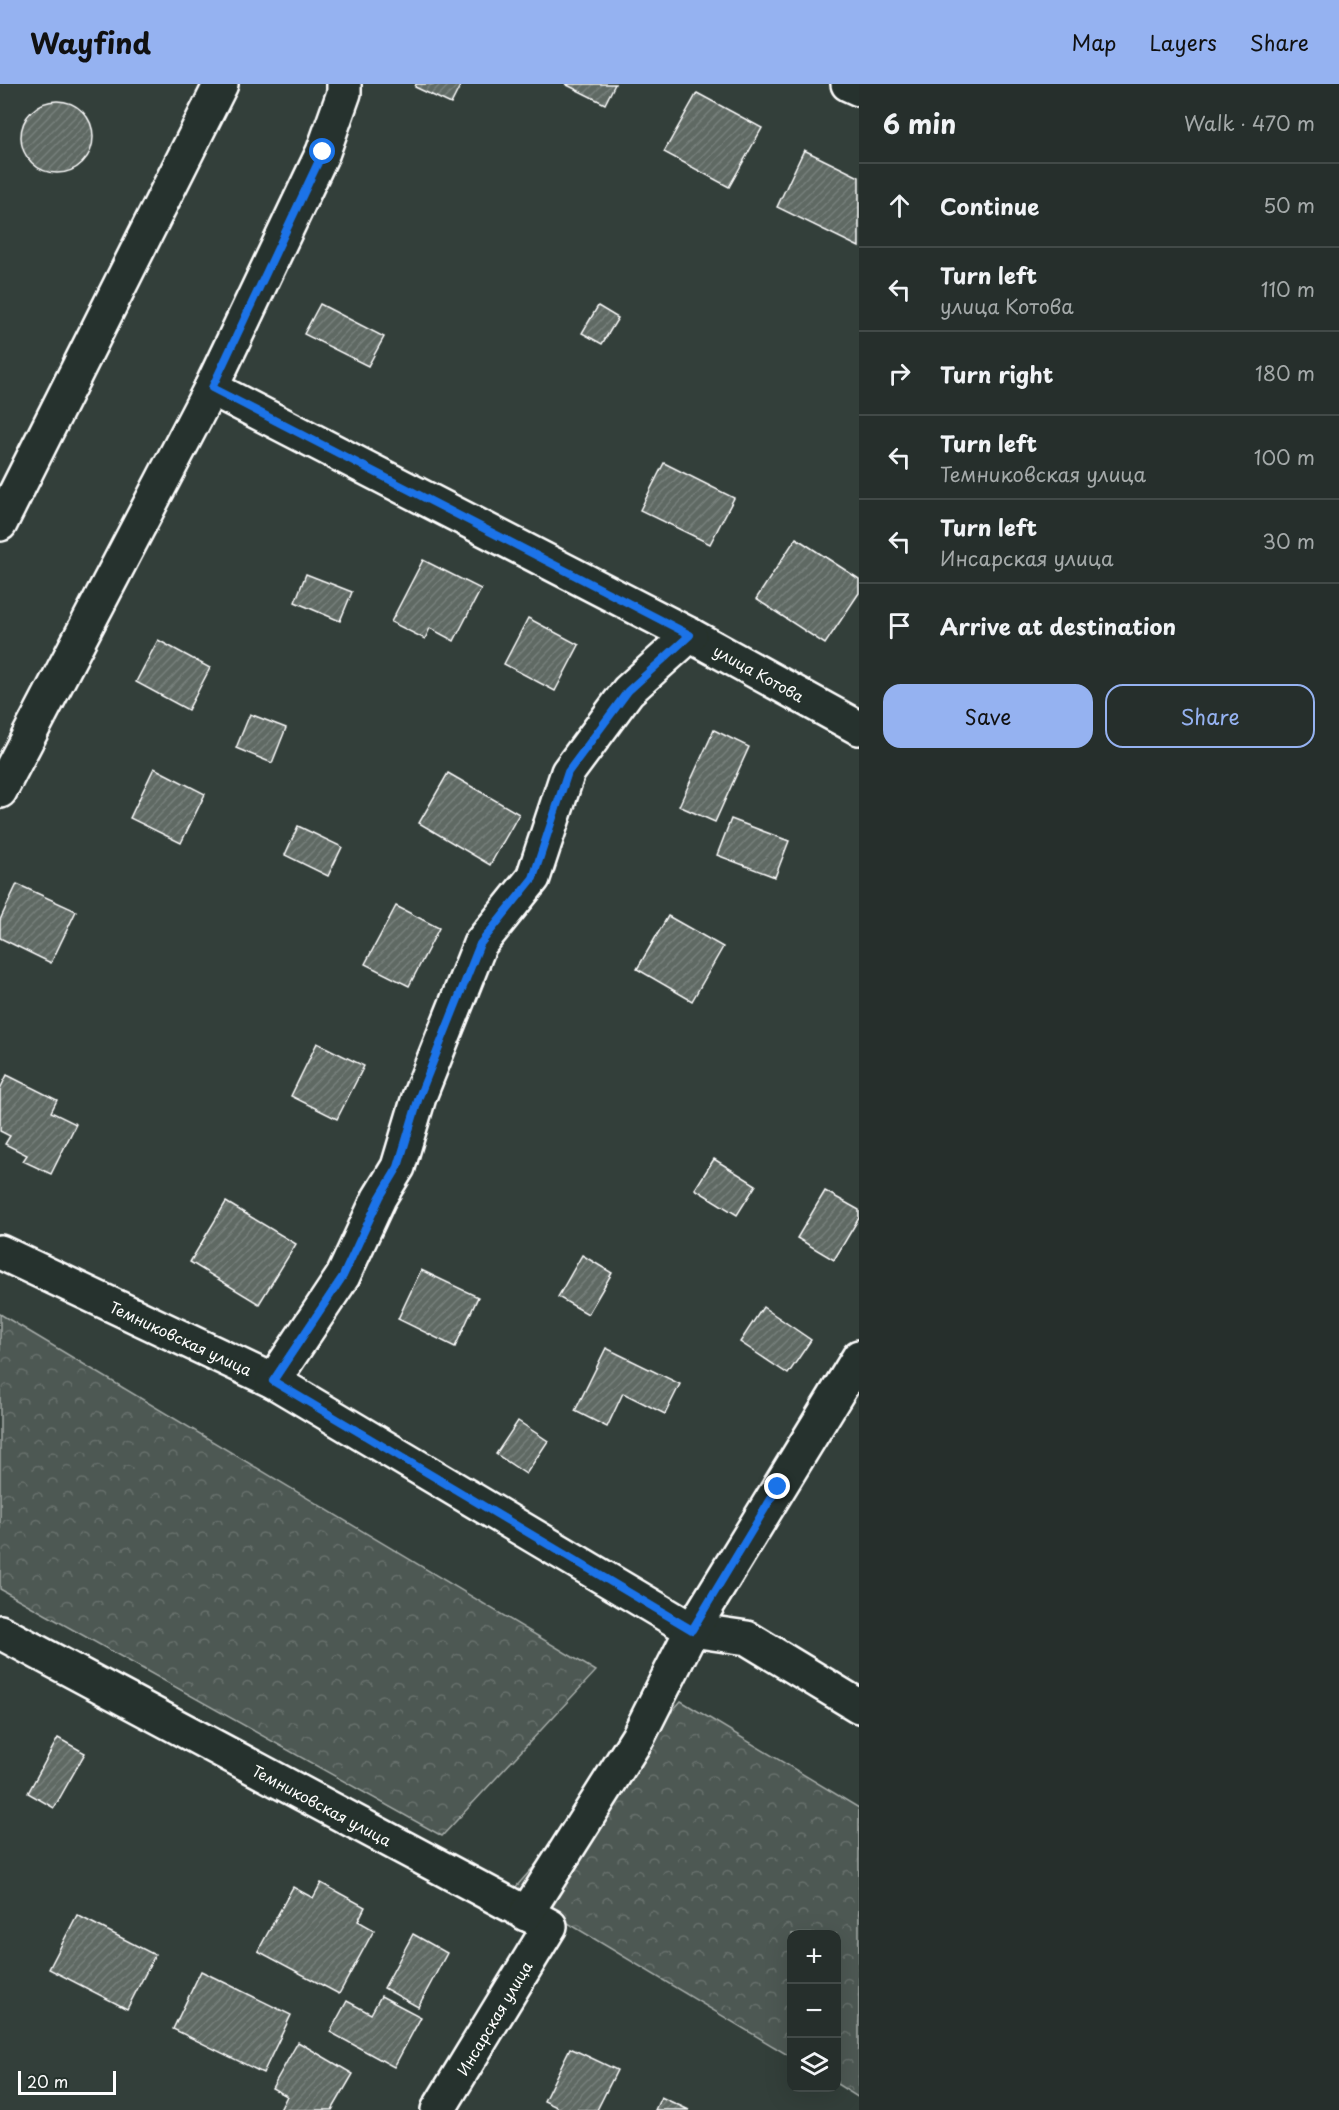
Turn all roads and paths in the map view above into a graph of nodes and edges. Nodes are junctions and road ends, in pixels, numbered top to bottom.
1 (221, 84) edge
2 (344, 84) edge
3 (848, 84) edge
4 (859, 90) edge
5 (212, 388) junction
6 (0, 524) edge
7 (690, 635) junction
8 (859, 728) edge
9 (0, 791) edge
10 (0, 1252) edge
11 (859, 1357) edge
12 (273, 1381) junction
13 (692, 1630) junction
14 (0, 1632) edge
15 (859, 1706) edge
16 (538, 1920) junction
17 (438, 2110) edge

1 - 6 street
2 - 5 street
3 - 4 street
5 - 7 street, улица Котова
5 - 9 street
7 - 8 street, улица Котова
7 - 12 street
10 - 12 street, Темниковская улица
11 - 13 street
12 - 13 street, Темниковская улица
13 - 15 street, Темниковская улица
13 - 16 street, Инсарская улица
14 - 16 street, Темниковская улица
16 - 17 street, Инсарская улица

